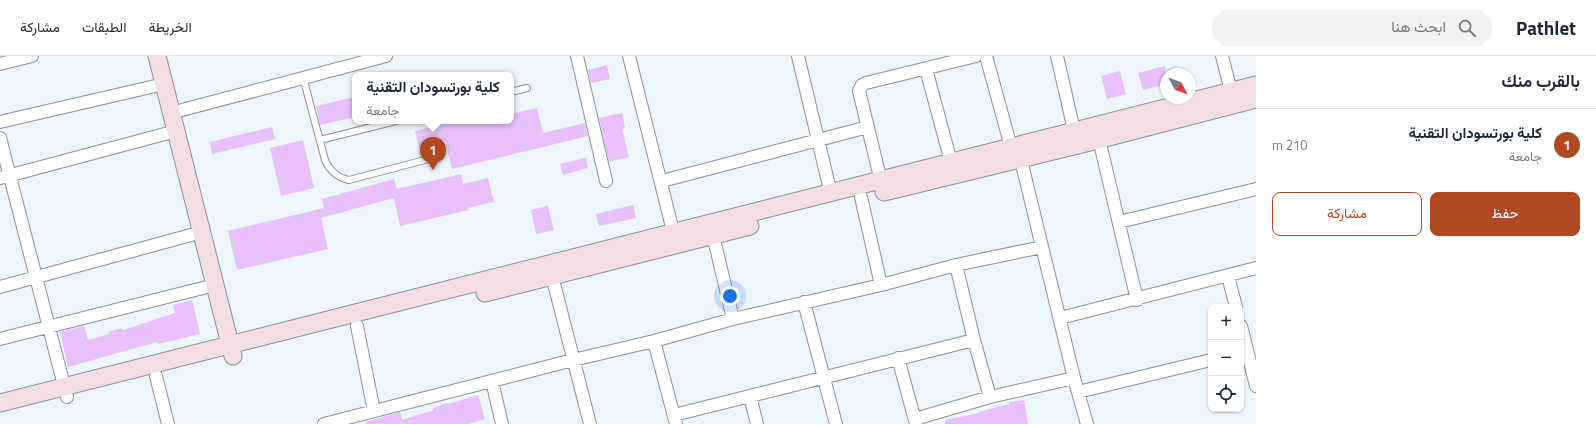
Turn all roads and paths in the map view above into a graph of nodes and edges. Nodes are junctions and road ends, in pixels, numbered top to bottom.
1 (32, 56) edge
2 (157, 56) edge
3 (169, 56) edge
4 (386, 56) edge
5 (577, 56) edge
6 (629, 56) edge
7 (798, 56) edge
8 (976, 56) edge
9 (986, 56) edge
10 (1057, 56) edge
11 (1222, 56) edge
12 (0, 64) edge
13 (926, 69) junction
14 (303, 77) junction
15 (164, 84) junction
16 (1256, 86) edge
17 (527, 88) dead end
18 (514, 91) edge
19 (1232, 99) junction
20 (1256, 99) edge
21 (182, 110) junction
22 (0, 122) edge
23 (384, 124) edge
24 (868, 127) junction
25 (176, 131) junction
26 (0, 138) edge
27 (1076, 138) junction
28 (818, 139) junction
29 (1099, 139) junction
30 (320, 140) junction
31 (1016, 151) junction
32 (440, 156) dead end
33 (951, 162) junction
34 (5, 177) edge
35 (606, 181) dead end
36 (662, 181) junction
37 (881, 181) junction
38 (1256, 189) edge
39 (831, 194) junction
40 (861, 197) junction
41 (1119, 222) junction
42 (202, 232) junction
43 (713, 236) junction
44 (675, 239) junction
45 (1042, 247) junction
46 (956, 265) junction
47 (1256, 268) edge
48 (551, 270) junction
49 (1228, 276) junction
50 (35, 278) junction
51 (215, 285) junction
52 (881, 285) junction
53 (0, 287) edge
54 (1138, 300) junction
55 (804, 302) junction
56 (1235, 304) edge
57 (1060, 318) junction
58 (733, 319) junction
59 (357, 326) junction
60 (48, 328) junction
61 (1244, 337) edge
62 (0, 339) edge
63 (974, 340) junction
64 (654, 341) junction
65 (237, 350) junction
66 (1248, 351) edge
67 (898, 358) junction
68 (573, 360) junction
69 (1208, 361) edge
70 (156, 376) junction
71 (824, 377) junction
72 (1074, 378) junction
73 (492, 381) junction
74 (1256, 386) edge
75 (65, 392) junction
76 (1078, 392) junction
77 (750, 396) junction
78 (990, 397) junction
79 (0, 403) edge
80 (374, 411) junction
81 (0, 415) edge
82 (675, 419) edge
83 (351, 421) edge
84 (915, 421) edge
85 (168, 424) edge
86 (324, 424) edge
87 (502, 424) edge
88 (590, 424) edge
89 (757, 424) edge
90 (836, 424) edge
91 (1087, 424) edge

1 - 12 street
2 - 15 street
3 - 21 street
4 - 14 street
5 - 35 street
6 - 36 street
7 - 28 street
8 - 13 street
9 - 31 street
10 - 27 street
11 - 19 street
13 - 24 street
13 - 33 street
14 - 21 street
14 - 30 lane
15 - 22 street
15 - 25 street
16 - 19 street
17 - 18 lane
19 - 20 street
19 - 27 street
19 - 29 street
21 - 65 street
23 - 30 lane
24 - 28 street
24 - 37 street
25 - 34 street
25 - 42 street
26 - 34 street
27 - 29 street
27 - 31 street
28 - 36 street
28 - 39 street
29 - 41 street
30 - 32 lane
31 - 33 street
31 - 40 street
31 - 45 street
33 - 37 street
34 - 50 street
36 - 44 street
37 - 39 street
38 - 41 street
39 - 44 street
40 - 43 street
40 - 52 street
41 - 54 street
42 - 50 street
42 - 51 street
43 - 44 street
43 - 58 street
44 - 48 street
45 - 46 street
45 - 57 street
46 - 52 street
46 - 63 street
47 - 49 street
48 - 59 street
48 - 65 street
48 - 68 street
49 - 54 street
49 - 56 street
50 - 53 street
50 - 60 street
51 - 60 street
51 - 65 street
52 - 55 street
54 - 57 street
55 - 58 street
55 - 71 street
57 - 72 street
58 - 64 street
59 - 65 street
59 - 80 street
60 - 62 street
60 - 75 street
61 - 66 street
63 - 67 street
63 - 78 street
64 - 68 street
64 - 82 street
65 - 70 street
65 - 75 street
66 - 74 street
67 - 71 street
67 - 84 street
68 - 73 street
68 - 88 street
69 - 76 street
70 - 75 street
70 - 85 street
71 - 77 street
71 - 90 street
72 - 76 street
72 - 78 street
73 - 80 street
73 - 87 street
75 - 79 street
75 - 81 street
76 - 91 street
77 - 82 street
77 - 89 street
78 - 84 street
80 - 83 street
83 - 86 street

